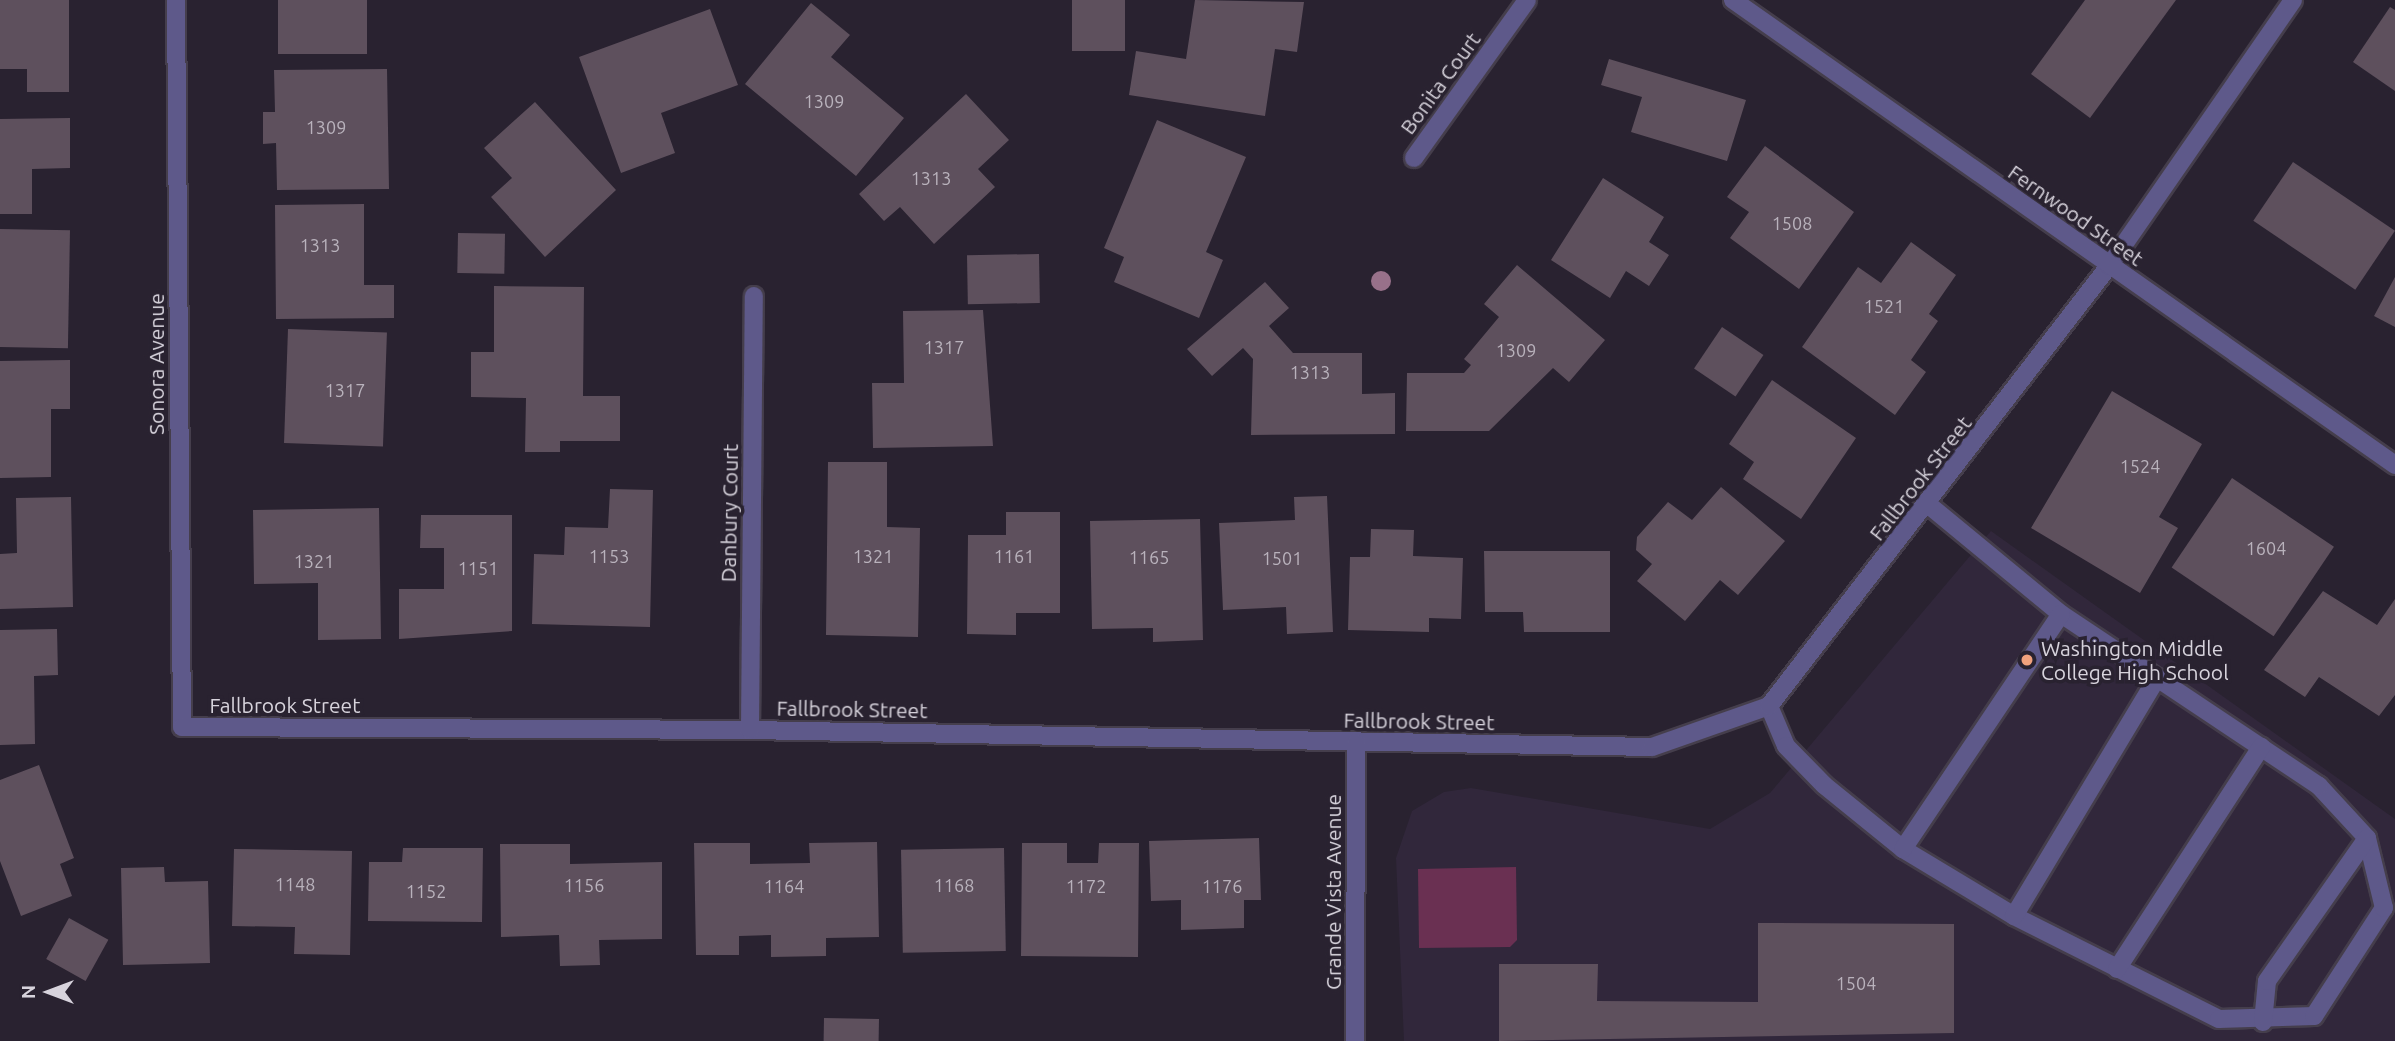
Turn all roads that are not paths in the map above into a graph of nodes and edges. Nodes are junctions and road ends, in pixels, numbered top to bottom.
1 (176, 0) edge
2 (1527, 0) edge
3 (1733, 0) edge
4 (2292, 0) edge
5 (1414, 158) dead end
6 (2109, 267) junction
7 (754, 296) dead end
8 (2395, 465) edge
9 (1929, 505) junction
10 (2061, 614) junction
11 (2157, 678) junction
12 (1769, 706) junction
13 (182, 727) joint
14 (750, 730) junction
15 (1356, 743) junction
16 (2261, 747) junction
17 (2367, 838) junction
18 (1903, 849) junction
19 (2014, 916) junction
20 (2117, 969) junction
21 (2263, 1022) junction
22 (1355, 1041) edge

1 - 13 street, Sonora Avenue
2 - 5 street, Bonita Court
3 - 6 street, Fernwood Street
4 - 6 street, Fallbrook Street
6 - 8 street, Fernwood Street
6 - 9 street, Fallbrook Street
7 - 14 street, Danbury Court
9 - 10 street
9 - 12 street, Fallbrook Street
10 - 11 street
10 - 18 street
11 - 16 street
11 - 19 street
12 - 15 street, Fallbrook Street
12 - 18 street
13 - 14 street, Fallbrook Street
14 - 15 street, Fallbrook Street
15 - 22 street, Grande Vista Avenue
16 - 17 street
16 - 20 street
17 - 21 street
17 - 21 street
18 - 19 street
19 - 20 street
20 - 21 street

